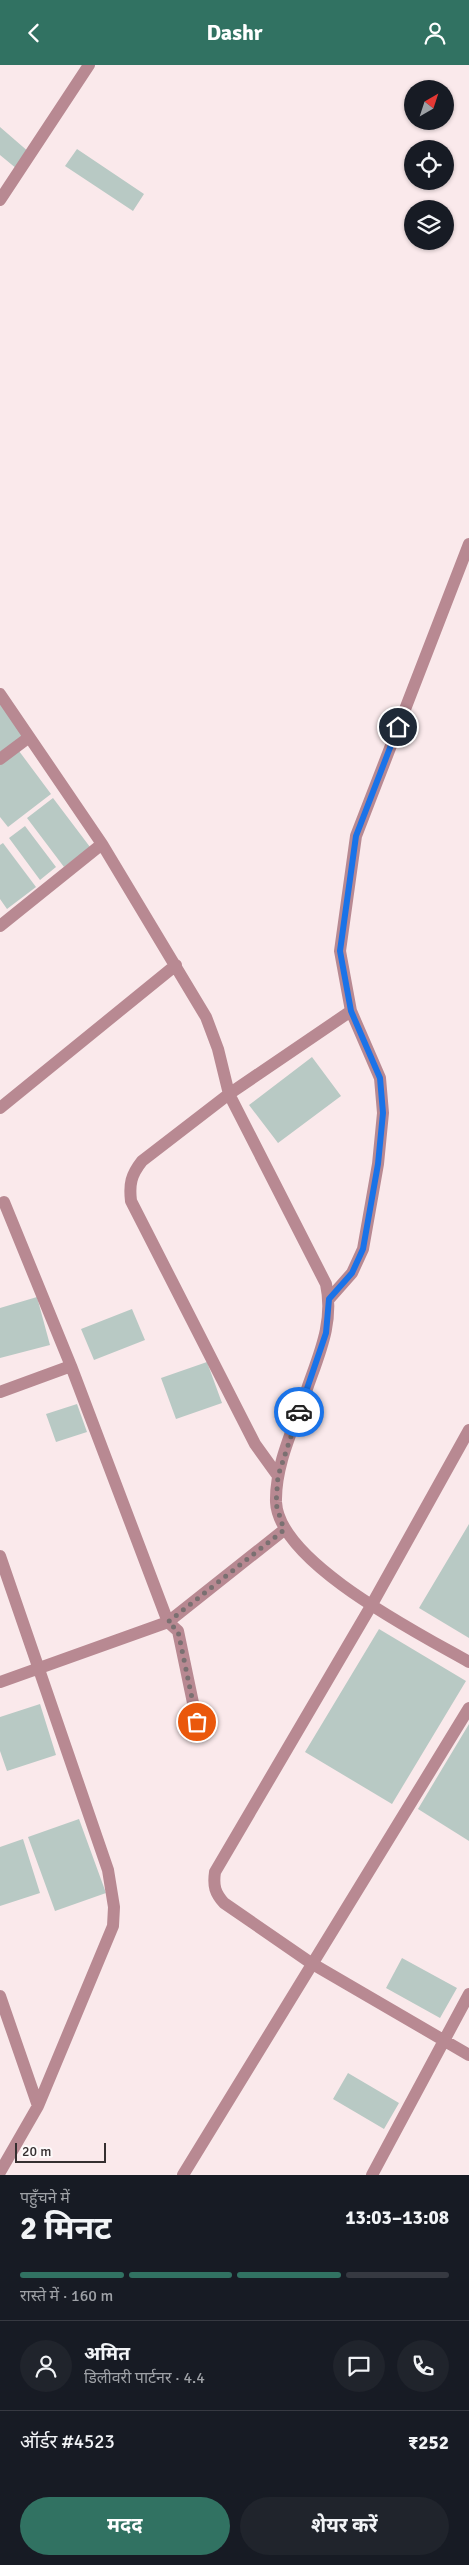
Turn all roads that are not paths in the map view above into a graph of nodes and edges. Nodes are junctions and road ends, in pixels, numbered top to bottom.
1 (89, 65) edge
2 (0, 200) edge
3 (469, 544) edge
4 (0, 694) edge
5 (28, 737) junction
6 (0, 759) edge
7 (102, 844) junction
8 (0, 926) edge
9 (176, 965) junction
10 (351, 1011) junction
11 (229, 1094) junction
12 (0, 1108) edge
13 (4, 1202) dead end
14 (329, 1299) junction
15 (71, 1366) junction
16 (0, 1392) edge
17 (469, 1430) edge
18 (278, 1476) junction
19 (284, 1530) junction
20 (0, 1556) edge
21 (371, 1606) junction
22 (168, 1622) junction
23 (469, 1662) edge
24 (39, 1668) junction
25 (0, 1682) edge
26 (469, 1708) edge
27 (197, 1722) dead end
28 (311, 1963) junction
29 (469, 1994) edge
30 (0, 1996) edge
31 (444, 2041) junction
32 (469, 2055) edge
33 (38, 2106) junction
34 (0, 2171) edge
35 (183, 2175) edge
36 (372, 2175) edge

1 - 2 street
3 - 10 street
4 - 5 street
5 - 6 street
5 - 7 street
7 - 8 street
7 - 9 street
9 - 11 street
9 - 12 street
10 - 11 street
10 - 14 street
11 - 14 street
11 - 18 street
13 - 15 street
14 - 18 street
15 - 16 street
15 - 22 street
17 - 21 street
18 - 19 street
19 - 21 street
19 - 22 street
20 - 24 street
21 - 23 street
21 - 28 street
22 - 24 street
22 - 27 street
24 - 25 street
24 - 33 street
26 - 28 street
28 - 31 street
28 - 35 street
29 - 31 street
30 - 33 street
31 - 32 street
31 - 36 street
33 - 34 street

